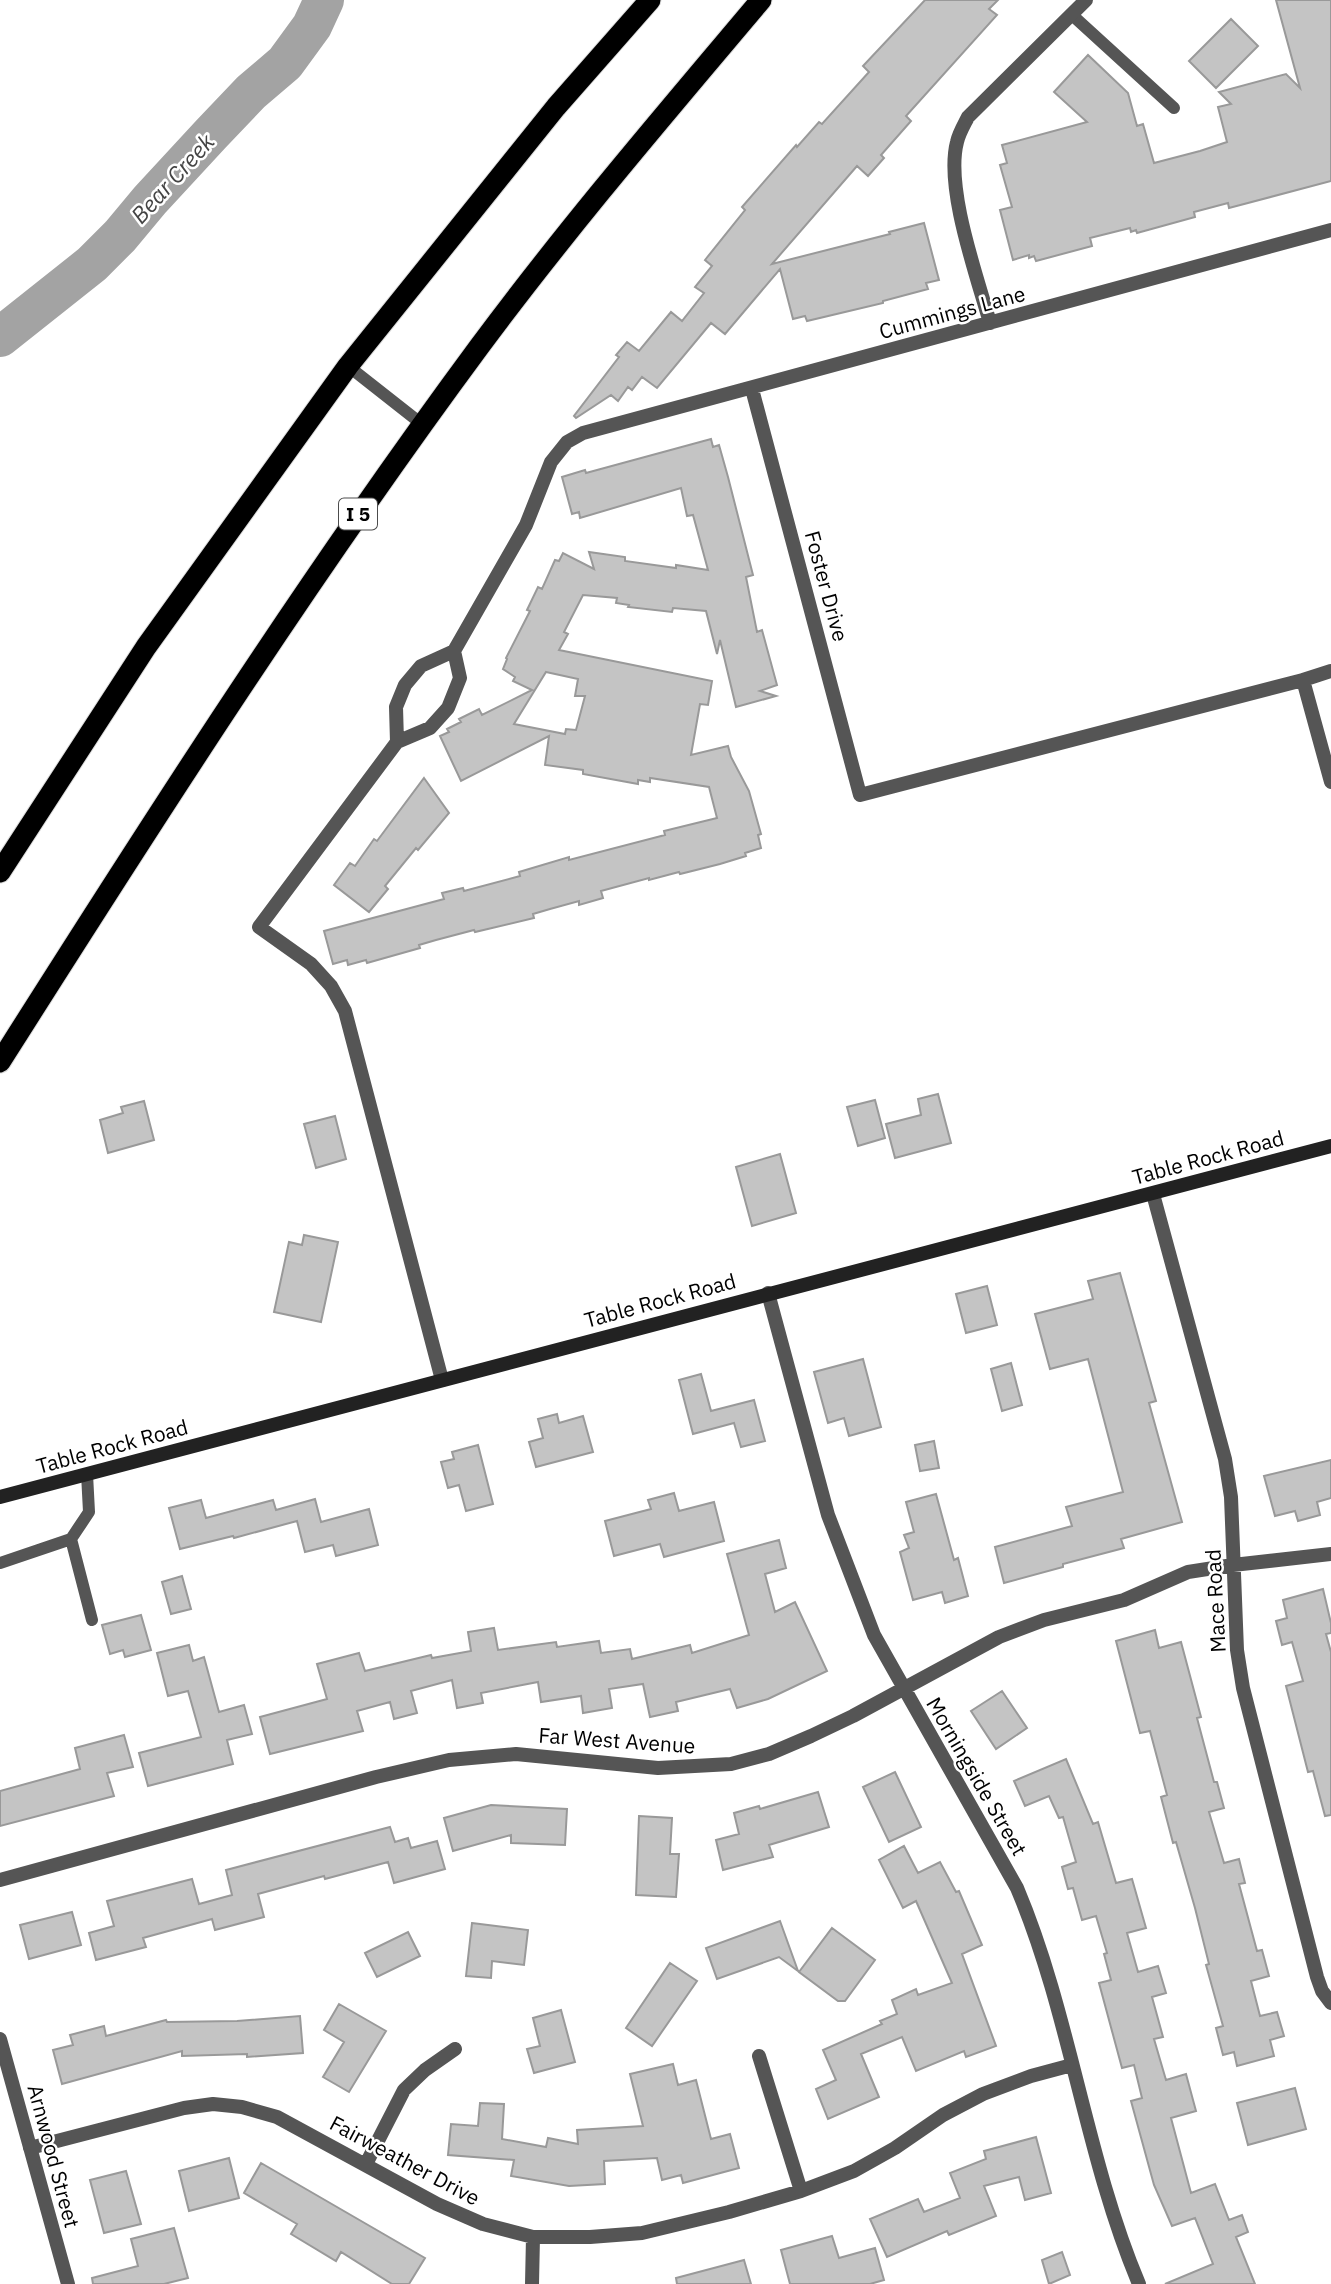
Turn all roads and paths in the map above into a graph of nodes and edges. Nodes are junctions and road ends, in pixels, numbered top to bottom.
1 (649, 0) edge
2 (761, 0) edge
3 (1086, 0) edge
4 (1071, 14) junction
5 (1174, 108) dead end
6 (1331, 230) edge
7 (990, 323) junction
8 (348, 366) junction
9 (752, 388) junction
10 (423, 425) junction
11 (454, 651) junction
12 (1331, 671) edge
13 (1303, 680) junction
14 (397, 742) junction
15 (1331, 782) edge
16 (0, 872) edge
17 (0, 1062) edge
18 (1331, 1146) edge
19 (1153, 1194) junction
20 (768, 1293) junction
21 (442, 1380) junction
22 (87, 1474) junction
23 (0, 1497) edge
24 (71, 1539) junction
25 (1331, 1554) edge
26 (0, 1563) edge
27 (1233, 1565) junction
28 (92, 1620) dead end
29 (903, 1688) junction
30 (0, 1880) edge
31 (1331, 2002) edge
32 (0, 2039) edge
33 (456, 2049) dead end
34 (759, 2056) dead end
35 (1072, 2065) junction
36 (30, 2148) junction
37 (366, 2164) junction
38 (801, 2192) junction
39 (533, 2236) junction
40 (68, 2284) edge
41 (532, 2284) edge
42 (1139, 2284) edge

1 - 8 highway
2 - 10 highway, I 5
3 - 4 street
4 - 5 lane
4 - 7 street
6 - 7 street, Cummings Lane
7 - 9 street, Cummings Lane
8 - 10 lane
8 - 16 highway
9 - 11 street, Cummings Lane
9 - 13 street, Foster Drive
10 - 17 highway, I 5
11 - 14 street
11 - 14 street
12 - 13 street
13 - 15 street
14 - 21 street
18 - 19 main road, Table Rock Road
19 - 20 main road, Table Rock Road
19 - 27 street, Mace Road
20 - 21 main road, Table Rock Road
20 - 29 street, Morningside Street
21 - 22 main road, Table Rock Road
22 - 23 main road, Table Rock Road
22 - 24 lane
24 - 26 lane
24 - 28 lane
25 - 27 street, Far West Avenue
27 - 29 street, Far West Avenue
27 - 31 street, Mace Road
29 - 30 street, Far West Avenue
29 - 35 street, Morningside Street
32 - 36 street, Arnwood Street
33 - 37 street
34 - 38 street
35 - 38 street, Fairweather Drive
35 - 42 street, Morningside Street
36 - 37 street, Fairweather Drive
36 - 40 street, Arnwood Street
37 - 39 street, Fairweather Drive
38 - 39 street, Fairweather Drive
39 - 41 street

